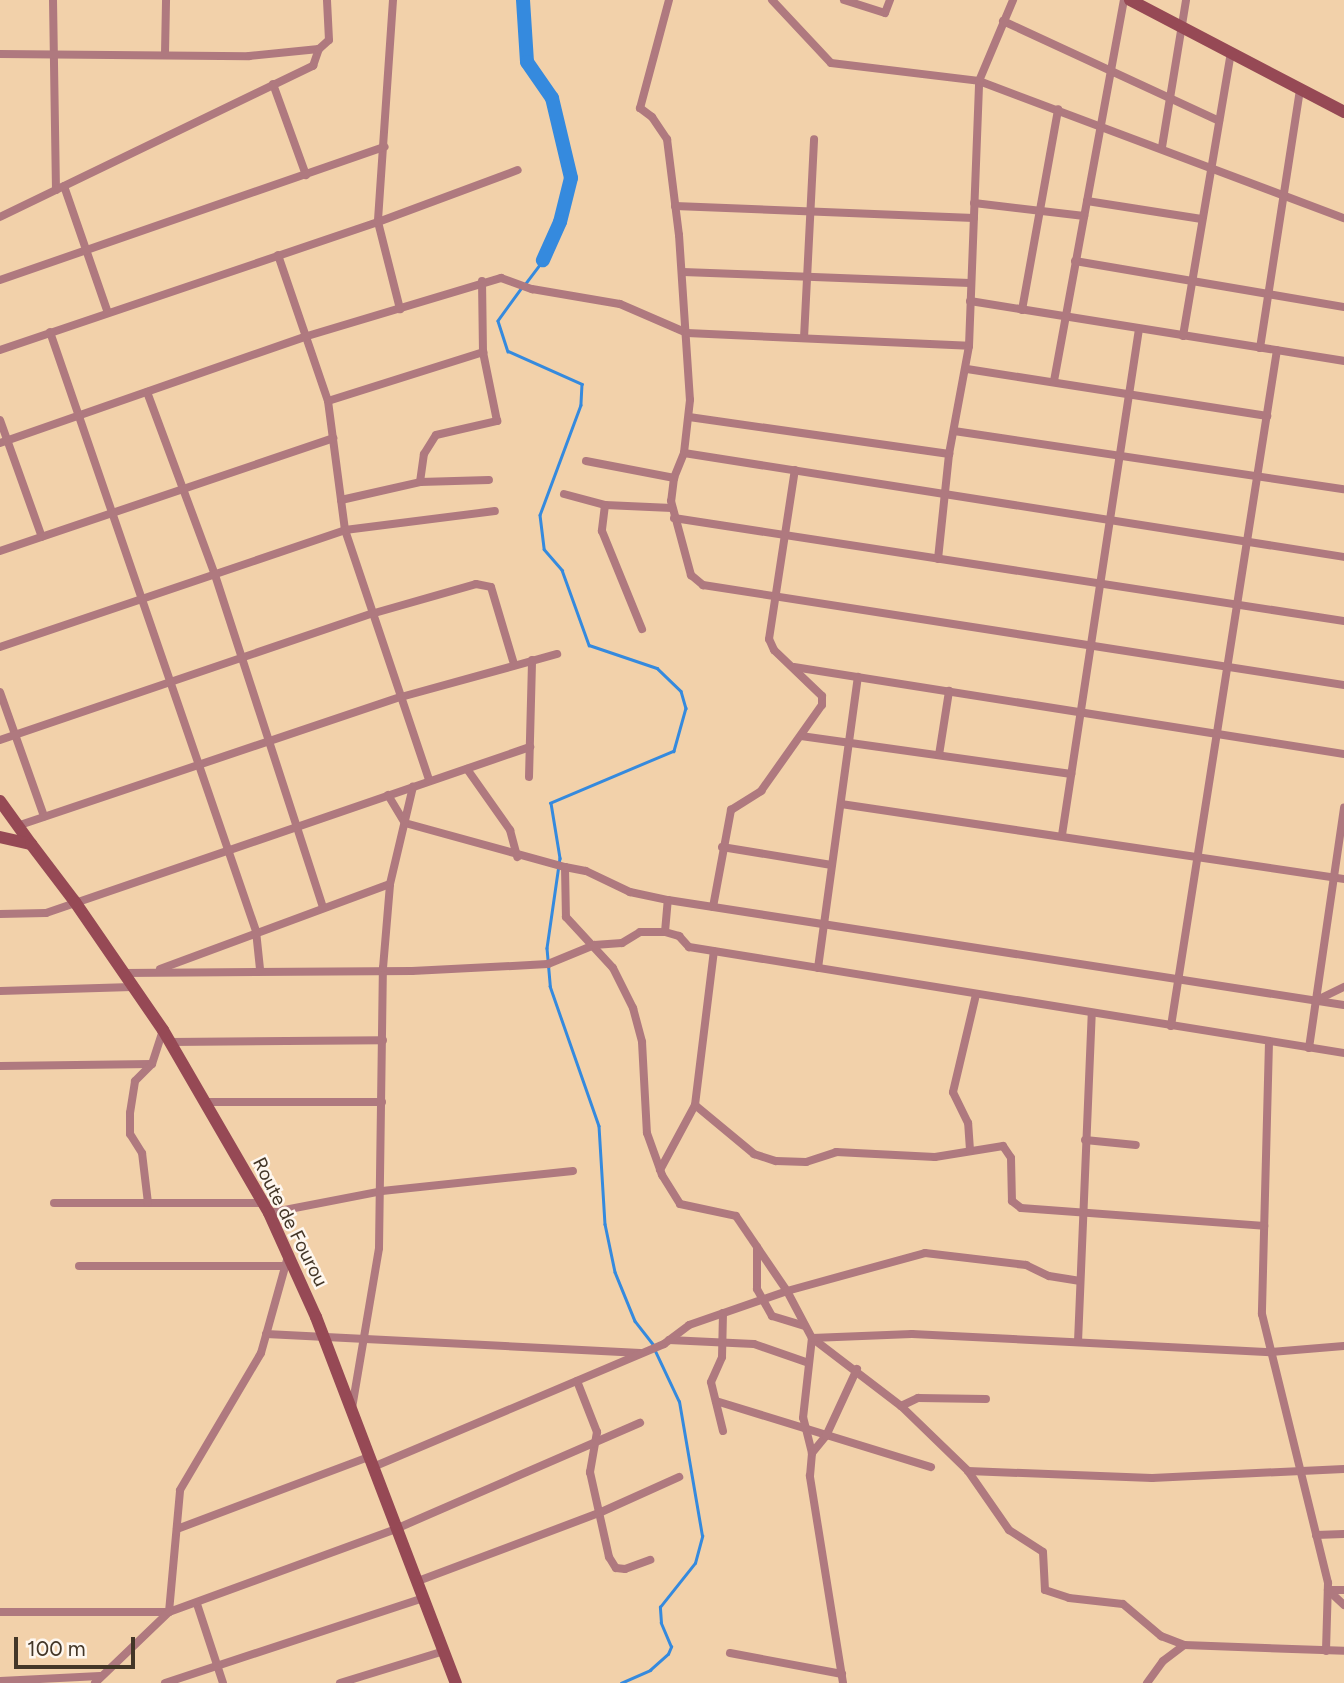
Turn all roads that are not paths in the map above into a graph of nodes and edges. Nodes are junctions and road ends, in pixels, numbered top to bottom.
1 (53, 0) edge
2 (166, 0) edge
3 (327, 0) edge
4 (393, 0) edge
5 (669, 0) edge
6 (772, 0) edge
7 (844, 0) edge
8 (890, 0) edge
9 (1013, 0) edge
10 (1124, 0) edge
11 (1129, 0) edge
12 (1186, 0) edge
13 (1003, 21) junction
14 (1182, 27) junction
15 (319, 49) junction
16 (1231, 52) junction
17 (53, 53) junction
18 (0, 54) edge
19 (165, 54) junction
20 (1112, 71) junction
21 (979, 81) junction
22 (273, 84) junction
23 (1300, 89) junction
24 (1170, 98) junction
25 (1058, 109) junction
26 (1344, 112) edge
27 (1219, 121) junction
28 (1102, 124) junction
29 (814, 139) dead end
30 (385, 147) junction
31 (1162, 147) junction
32 (1210, 166) junction
33 (517, 170) dead end
34 (306, 175) junction
35 (60, 188) junction
36 (1282, 195) junction
37 (1087, 201) junction
38 (974, 203) junction
39 (675, 206) junction
40 (810, 211) junction
41 (1040, 211) junction
42 (1084, 216) junction
43 (0, 217) edge
44 (974, 218) junction
45 (1344, 218) edge
46 (1202, 219) junction
47 (378, 222) junction
48 (85, 249) junction
49 (278, 255) junction
50 (1075, 261) junction
51 (683, 272) junction
52 (807, 277) junction
53 (0, 280) edge
54 (482, 281) junction
55 (1192, 282) junction
56 (970, 284) junction
57 (1268, 294) junction
58 (970, 301) junction
59 (1344, 307) edge
60 (400, 309) junction
61 (1022, 310) junction
62 (108, 313) junction
63 (1064, 317) junction
64 (1139, 329) junction
65 (50, 332) junction
66 (687, 333) junction
67 (1184, 336) junction
68 (304, 337) junction
69 (804, 338) junction
70 (969, 346) junction
71 (1260, 348) junction
72 (0, 350) edge
73 (1277, 350) junction
74 (483, 352) junction
75 (1344, 361) edge
76 (967, 369) junction
77 (1054, 381) junction
78 (148, 392) junction
79 (1128, 393) junction
80 (328, 401) junction
81 (79, 415) junction
82 (1267, 416) junction
83 (689, 417) junction
84 (0, 421) edge
85 (954, 431) junction
86 (333, 438) junction
87 (4, 442) edge
88 (684, 453) junction
89 (949, 454) junction
90 (1118, 456) junction
91 (586, 461) dead end
92 (795, 470) junction
93 (674, 478) junction
94 (1258, 478) junction
95 (489, 480) dead end
96 (420, 482) junction
97 (184, 488) junction
98 (1344, 489) edge
99 (564, 494) dead end
100 (946, 495) junction
101 (341, 500) junction
102 (605, 505) junction
103 (672, 508) junction
104 (495, 511) dead end
105 (113, 513) junction
106 (674, 518) junction
107 (1107, 520) junction
108 (345, 530) junction
109 (786, 536) junction
110 (42, 537) junction
111 (1248, 543) junction
112 (0, 551) edge
113 (1344, 557) edge
114 (938, 559) junction
115 (215, 575) junction
116 (1098, 584) junction
117 (775, 596) junction
118 (141, 599) junction
119 (1238, 606) junction
120 (371, 614) junction
121 (1344, 621) edge
122 (642, 629) dead end
123 (1090, 646) junction
124 (0, 648) edge
125 (557, 654) dead end
126 (239, 658) junction
127 (532, 660) junction
128 (513, 664) junction
129 (794, 667) junction
130 (1228, 668) junction
131 (858, 677) junction
132 (170, 683) junction
133 (1344, 685) edge
134 (948, 691) junction
135 (0, 692) edge
136 (401, 697) junction
137 (1080, 711) junction
138 (1218, 733) junction
139 (15, 734) junction
140 (801, 736) junction
141 (0, 740) edge
142 (267, 741) junction
143 (849, 743) junction
144 (530, 747) junction
145 (1344, 754) edge
146 (939, 755) junction
147 (197, 765) junction
148 (467, 769) junction
149 (1071, 774) junction
150 (529, 777) dead end
151 (429, 780) junction
152 (413, 787) junction
153 (388, 795) junction
154 (0, 801) edge
155 (841, 804) junction
156 (1344, 808) edge
157 (44, 816) junction
158 (405, 822) junction
159 (296, 825) junction
160 (17, 826) junction
161 (1062, 835) junction
162 (0, 837) edge
163 (31, 844) junction
164 (722, 847) junction
165 (227, 849) junction
166 (1199, 855) junction
167 (517, 857) junction
168 (832, 864) junction
169 (565, 867) junction
170 (1334, 877) junction
171 (1344, 880) edge
172 (390, 884) junction
173 (668, 900) junction
174 (75, 902) junction
175 (713, 907) junction
176 (323, 908) junction
177 (0, 914) edge
178 (824, 925) junction
179 (256, 931) junction
180 (665, 932) junction
181 (594, 945) junction
182 (714, 951) junction
183 (383, 968) junction
184 (818, 968) junction
185 (260, 970) junction
186 (153, 972) junction
187 (122, 973) junction
188 (1179, 979) junction
189 (132, 987) junction
190 (1344, 987) edge
191 (0, 991) edge
192 (976, 995) junction
193 (1315, 1001) junction
194 (1344, 1005) edge
195 (1092, 1014) junction
196 (1171, 1026) junction
197 (166, 1036) junction
198 (383, 1040) junction
199 (1269, 1042) junction
200 (1309, 1048) junction
201 (1332, 1051) junction
202 (1344, 1052) edge
203 (1344, 1061) edge
204 (152, 1065) junction
205 (0, 1066) edge
206 (205, 1102) junction
207 (382, 1102) junction
208 (695, 1105) junction
209 (1085, 1140) junction
210 (1136, 1145) dead end
211 (970, 1150) junction
212 (660, 1170) junction
213 (573, 1171) dead end
214 (382, 1191) junction
215 (54, 1203) dead end
216 (148, 1203) junction
217 (266, 1208) junction
218 (1083, 1213) junction
219 (1264, 1226) junction
220 (757, 1247) junction
221 (289, 1262) junction
222 (79, 1266) dead end
223 (1079, 1281) junction
224 (787, 1291) junction
225 (763, 1300) junction
226 (723, 1313) junction
227 (805, 1326) junction
228 (266, 1334) junction
229 (323, 1337) junction
230 (812, 1338) junction
231 (363, 1339) junction
232 (669, 1340) junction
233 (724, 1342) junction
234 (1078, 1342) junction
235 (1344, 1346) edge
236 (646, 1352) junction
237 (1271, 1352) junction
238 (809, 1363) junction
239 (857, 1369) junction
240 (576, 1381) junction
241 (986, 1399) dead end
242 (716, 1401) junction
243 (901, 1406) junction
244 (351, 1411) junction
245 (640, 1423) dead end
246 (807, 1430) junction
247 (723, 1431) dead end
248 (826, 1436) junction
249 (596, 1442) junction
250 (812, 1453) junction
251 (371, 1462) junction
252 (931, 1467) dead end
253 (1344, 1469) edge
254 (1299, 1470) junction
255 (968, 1471) junction
256 (679, 1477) dead end
257 (599, 1513) junction
258 (398, 1528) junction
259 (177, 1529) junction
260 (1344, 1534) edge
261 (1316, 1535) junction
262 (650, 1560) dead end
263 (418, 1581) junction
264 (1328, 1590) junction
265 (1344, 1590) edge
266 (424, 1598) junction
267 (197, 1604) junction
268 (1344, 1605) edge
269 (0, 1612) edge
270 (169, 1612) junction
271 (1184, 1645) junction
272 (444, 1651) junction
273 (1326, 1651) junction
274 (1344, 1651) edge
275 (730, 1653) dead end
276 (217, 1666) junction
277 (842, 1679) edge
278 (78, 1680) edge
279 (97, 1680) edge
280 (0, 1681) edge
281 (165, 1683) edge
282 (223, 1683) edge
283 (341, 1683) edge
284 (456, 1683) edge
285 (1147, 1683) edge

1 - 17 street
2 - 19 street
3 - 15 street
4 - 30 street
5 - 39 street
6 - 21 street
7 - 8 street
9 - 13 street
10 - 20 street
11 - 14 main road
12 - 14 street
13 - 20 street
13 - 21 street
14 - 16 main road
14 - 24 street
15 - 19 street
15 - 22 street
16 - 23 main road
16 - 27 street
17 - 18 street
17 - 19 street
17 - 35 street
20 - 24 street
20 - 28 street
21 - 25 street
21 - 38 street
22 - 34 street
22 - 35 street
23 - 26 main road
23 - 36 street
24 - 27 street
24 - 31 street
25 - 28 street
25 - 41 street
27 - 32 street
28 - 31 street
28 - 37 street
29 - 40 street
30 - 34 street
30 - 47 street
31 - 32 street
32 - 36 street
32 - 46 street
33 - 47 street
34 - 48 street
35 - 43 street
35 - 48 street
36 - 45 street
36 - 57 street
37 - 42 street
37 - 46 street
38 - 41 street
38 - 44 street
39 - 40 street
39 - 51 street
40 - 44 street
40 - 52 street
41 - 42 street
41 - 61 street
42 - 50 street
44 - 56 street
46 - 55 street
47 - 49 street
47 - 60 street
48 - 53 street
48 - 62 street
49 - 62 street
49 - 68 street
50 - 55 street
50 - 63 street
51 - 52 street
51 - 66 street
52 - 56 street
52 - 69 street
54 - 60 street
54 - 66 street
54 - 74 street
55 - 57 street
55 - 67 street
56 - 58 street
57 - 59 street
57 - 71 street
58 - 61 street
58 - 70 street
60 - 68 street
61 - 63 street
62 - 65 street
63 - 64 street
63 - 77 street
64 - 67 street
64 - 79 street
65 - 72 street
65 - 81 street
66 - 69 street
66 - 83 street
67 - 71 street
68 - 78 street
68 - 80 street
69 - 70 street
70 - 76 street
71 - 73 street
73 - 75 street
73 - 82 street
74 - 80 street
74 - 96 street
76 - 77 street
76 - 85 street
77 - 79 street
78 - 81 street
78 - 97 street
79 - 82 street
79 - 90 street
80 - 86 street
81 - 87 street
81 - 105 street
82 - 94 street
83 - 88 street
83 - 89 street
84 - 87 street
85 - 89 street
85 - 90 street
86 - 97 street
86 - 101 street
87 - 110 street
88 - 92 street
88 - 93 street
89 - 100 street
90 - 94 street
90 - 107 street
91 - 93 street
92 - 100 street
92 - 109 street
93 - 103 street
94 - 98 street
94 - 111 street
95 - 96 street
96 - 101 street
97 - 105 street
97 - 115 street
99 - 102 street
100 - 107 street
100 - 114 street
101 - 108 street
102 - 103 street
102 - 122 street
103 - 106 street
104 - 108 street
105 - 110 street
105 - 118 street
106 - 109 street
106 - 117 street
107 - 111 street
107 - 116 street
108 - 115 street
108 - 120 street
109 - 114 street
109 - 117 street
110 - 112 street
111 - 113 street
111 - 119 street
114 - 116 street
115 - 118 street
115 - 126 street
116 - 119 street
116 - 123 street
117 - 123 street
117 - 129 street
118 - 124 street
118 - 132 street
119 - 121 street
119 - 130 street
120 - 126 street
120 - 128 street
120 - 136 street
123 - 130 street
123 - 137 street
125 - 127 street
126 - 132 street
126 - 142 street
127 - 128 street
127 - 144 street
128 - 136 street
129 - 131 street
129 - 140 street
130 - 133 street
130 - 138 street
131 - 134 street
131 - 143 street
132 - 139 street
132 - 147 street
134 - 137 street
134 - 146 street
135 - 139 street
136 - 142 street
136 - 151 street
137 - 138 street
137 - 149 street
138 - 145 street
138 - 166 street
139 - 141 street
139 - 157 street
140 - 143 street
140 - 164 street
142 - 147 street
142 - 159 street
143 - 146 street
143 - 155 street
144 - 148 street
144 - 150 street
146 - 149 street
147 - 157 street
147 - 165 street
148 - 151 street
148 - 167 street
149 - 161 street
151 - 152 street
152 - 153 street
152 - 158 street
153 - 158 street
153 - 159 street
154 - 160 main road, Route de Fourou
155 - 161 street
155 - 168 street
156 - 170 street
157 - 160 street
158 - 167 street
158 - 172 street
159 - 165 street
159 - 176 street
160 - 163 main road, Route de Fourou
161 - 166 street
162 - 163 main road
163 - 174 main road, Route de Fourou
164 - 168 street
164 - 175 street
165 - 174 street
165 - 179 street
166 - 170 street
166 - 188 street
167 - 169 street
168 - 178 street
169 - 173 street
169 - 181 street
170 - 171 street
170 - 193 street
172 - 176 street
172 - 183 street
173 - 175 street
173 - 180 street
174 - 177 street
174 - 187 main road, Route de Fourou
175 - 178 street
176 - 179 street
178 - 184 street
178 - 188 street
179 - 185 street
179 - 186 street
180 - 181 street
180 - 182 street
181 - 183 street
181 - 212 street
182 - 184 street
182 - 208 street
183 - 185 street
183 - 198 street
184 - 192 street
185 - 186 street
186 - 187 street
187 - 189 main road, Route de Fourou
188 - 193 street
188 - 196 street
189 - 191 street
189 - 197 main road, Route de Fourou
190 - 193 street
192 - 195 street
192 - 211 street
193 - 194 street
193 - 200 street
195 - 196 street
195 - 209 street
196 - 199 street
197 - 198 street
197 - 204 street
197 - 206 main road, Route de Fourou
198 - 207 street
199 - 200 street
199 - 219 street
200 - 201 street
201 - 202 street
201 - 203 street
204 - 205 street
204 - 216 street
206 - 207 street
206 - 217 main road, Route de Fourou
207 - 214 street
208 - 211 street
208 - 212 street
209 - 210 street
209 - 218 street
211 - 218 street
212 - 220 street
213 - 214 street
214 - 217 street
214 - 231 street
215 - 216 street
216 - 217 street
217 - 221 main road, Route de Fourou
218 - 219 street
218 - 223 street
219 - 237 street
220 - 224 street
220 - 225 street
221 - 222 street
221 - 228 street
221 - 229 main road, Route de Fourou
223 - 224 street
223 - 234 street
224 - 225 street
224 - 227 street
225 - 226 street
225 - 227 street
226 - 232 street
226 - 233 street
227 - 230 street
228 - 229 street
228 - 259 street
229 - 231 street
229 - 244 main road, Route de Fourou
230 - 234 street
230 - 238 street
230 - 239 street
231 - 236 street
231 - 244 street
232 - 233 street
232 - 236 street
233 - 238 street
233 - 242 street
234 - 237 street
235 - 237 street
236 - 240 street
237 - 254 street
238 - 246 street
239 - 243 street
239 - 248 street
240 - 249 street
240 - 251 street
241 - 243 street
242 - 246 street
242 - 247 street
243 - 255 street
244 - 251 main road, Route de Fourou
245 - 249 street
246 - 248 street
246 - 250 street
248 - 250 street
248 - 252 street
249 - 257 street
249 - 258 street
250 - 277 street
251 - 258 main road, Route de Fourou
251 - 259 street
253 - 254 street
254 - 255 street
254 - 261 street
255 - 271 street
256 - 257 street
257 - 262 street
257 - 263 street
258 - 263 main road, Route de Fourou
258 - 267 street
259 - 270 street
260 - 261 street
261 - 264 street
263 - 266 main road, Route de Fourou
264 - 265 street
264 - 268 street
264 - 273 street
266 - 272 main road, Route de Fourou
266 - 276 street
267 - 270 street
267 - 276 street
269 - 270 street
270 - 279 street
271 - 273 street
271 - 285 street
272 - 283 street
272 - 284 main road, Route de Fourou
273 - 274 street
275 - 277 street
276 - 281 street
276 - 282 street
278 - 279 street
278 - 280 street

